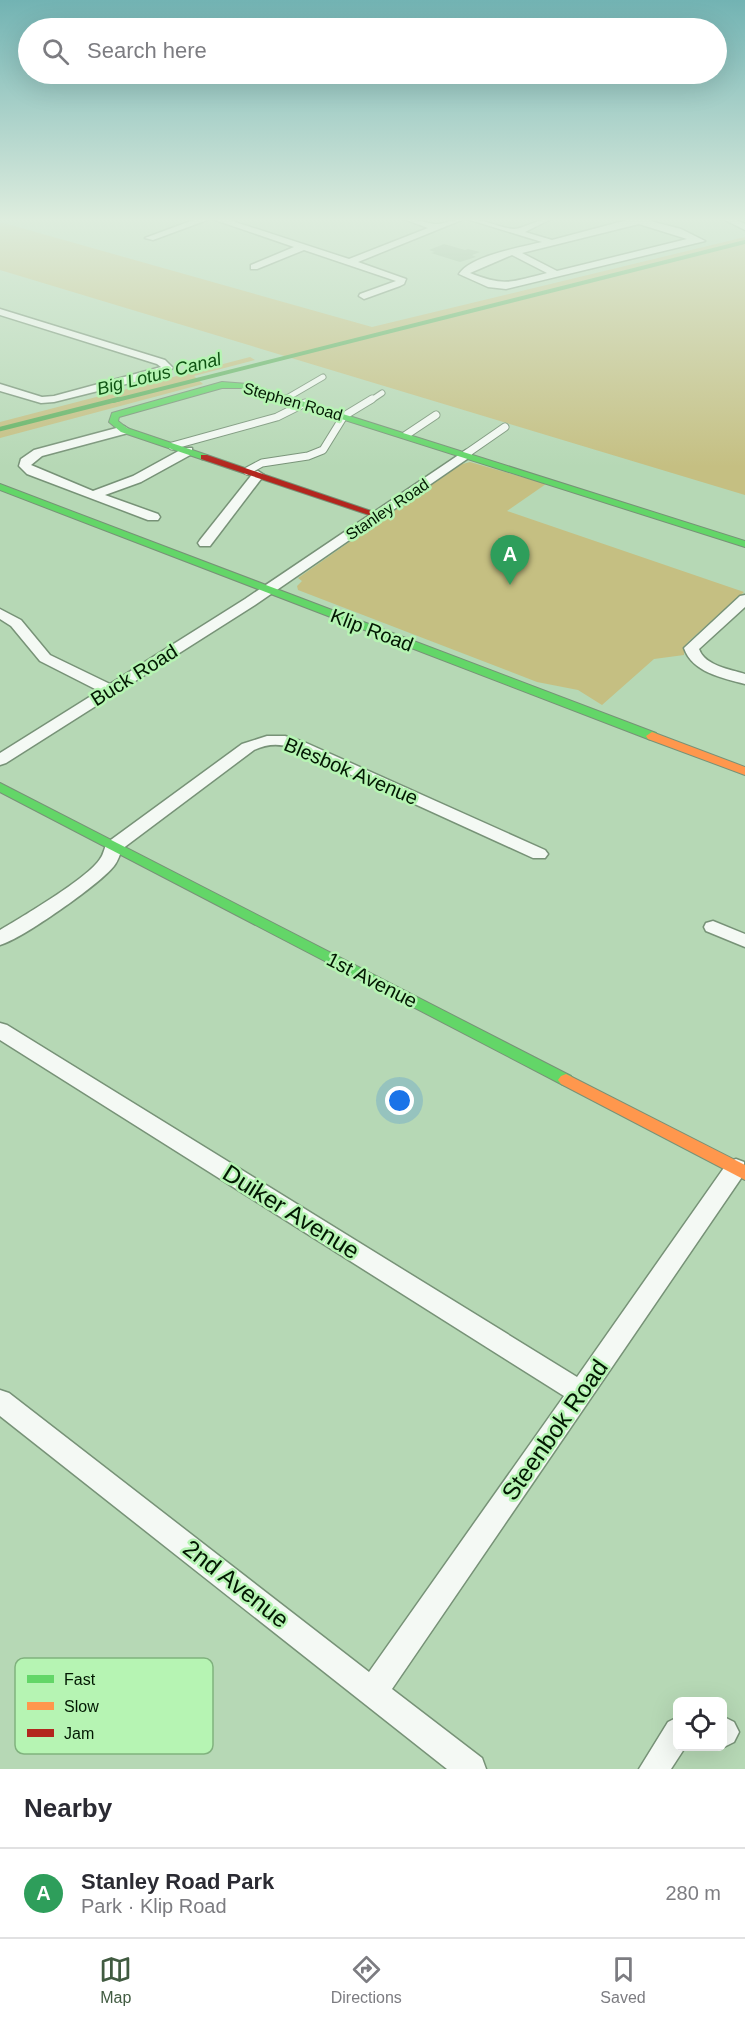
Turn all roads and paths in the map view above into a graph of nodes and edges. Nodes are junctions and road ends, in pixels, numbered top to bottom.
1 (0, 312) edge
2 (323, 377) dead end
3 (0, 387) edge
4 (382, 393) dead end
5 (287, 398) junction
6 (305, 404) junction
7 (436, 415) dead end
8 (344, 416) junction
9 (504, 427) dead end
10 (124, 430) junction
11 (406, 435) junction
12 (172, 446) junction
13 (188, 451) junction
14 (466, 454) junction
15 (252, 473) junction
16 (0, 487) edge
17 (93, 495) junction
18 (378, 515) junction
19 (153, 517) dead end
20 (205, 543) dead end
21 (745, 544) edge
22 (268, 590) junction
23 (745, 599) edge
24 (0, 613) edge
25 (745, 679) edge
26 (110, 690) junction
27 (0, 760) edge
28 (745, 771) edge
29 (0, 787) edge
30 (114, 846) junction
31 (539, 854) dead end
32 (712, 927) dead end
33 (0, 939) edge
34 (745, 941) edge
35 (0, 1030) edge
36 (740, 1171) edge
37 (581, 1393) junction
38 (0, 1401) edge
39 (373, 1691) junction
40 (673, 1740) edge
41 (471, 1769) edge
42 (654, 1769) edge

1 - 3 street
2 - 5 lane
4 - 8 lane
5 - 6 street, Stephen Road
5 - 10 street, Stephen Road
6 - 8 street, Stephen Road
6 - 12 lane
7 - 11 lane
8 - 11 street, Stephen Road
8 - 15 lane
9 - 14 lane, Stanley Road
10 - 12 street
10 - 17 street
11 - 14 street, Stephen Road
12 - 13 street
13 - 15 street
13 - 17 street
14 - 18 street, Stanley Road
14 - 21 street, Stephen Road
15 - 18 street
15 - 20 street
16 - 22 street, Klip Road
17 - 19 street
18 - 22 street, Stanley Road
22 - 26 street, Buck Road
22 - 28 street, Klip Road
23 - 25 street
24 - 26 street
26 - 27 street, Buck Road
29 - 30 street, 1st Avenue
30 - 31 street, Blesbok Avenue
30 - 33 street
30 - 36 street, 1st Avenue
32 - 34 street
35 - 37 street, Duiker Avenue
36 - 37 street, Steenbok Road
37 - 39 street, Steenbok Road
38 - 39 street, 2nd Avenue
39 - 41 street, 2nd Avenue
40 - 42 street

